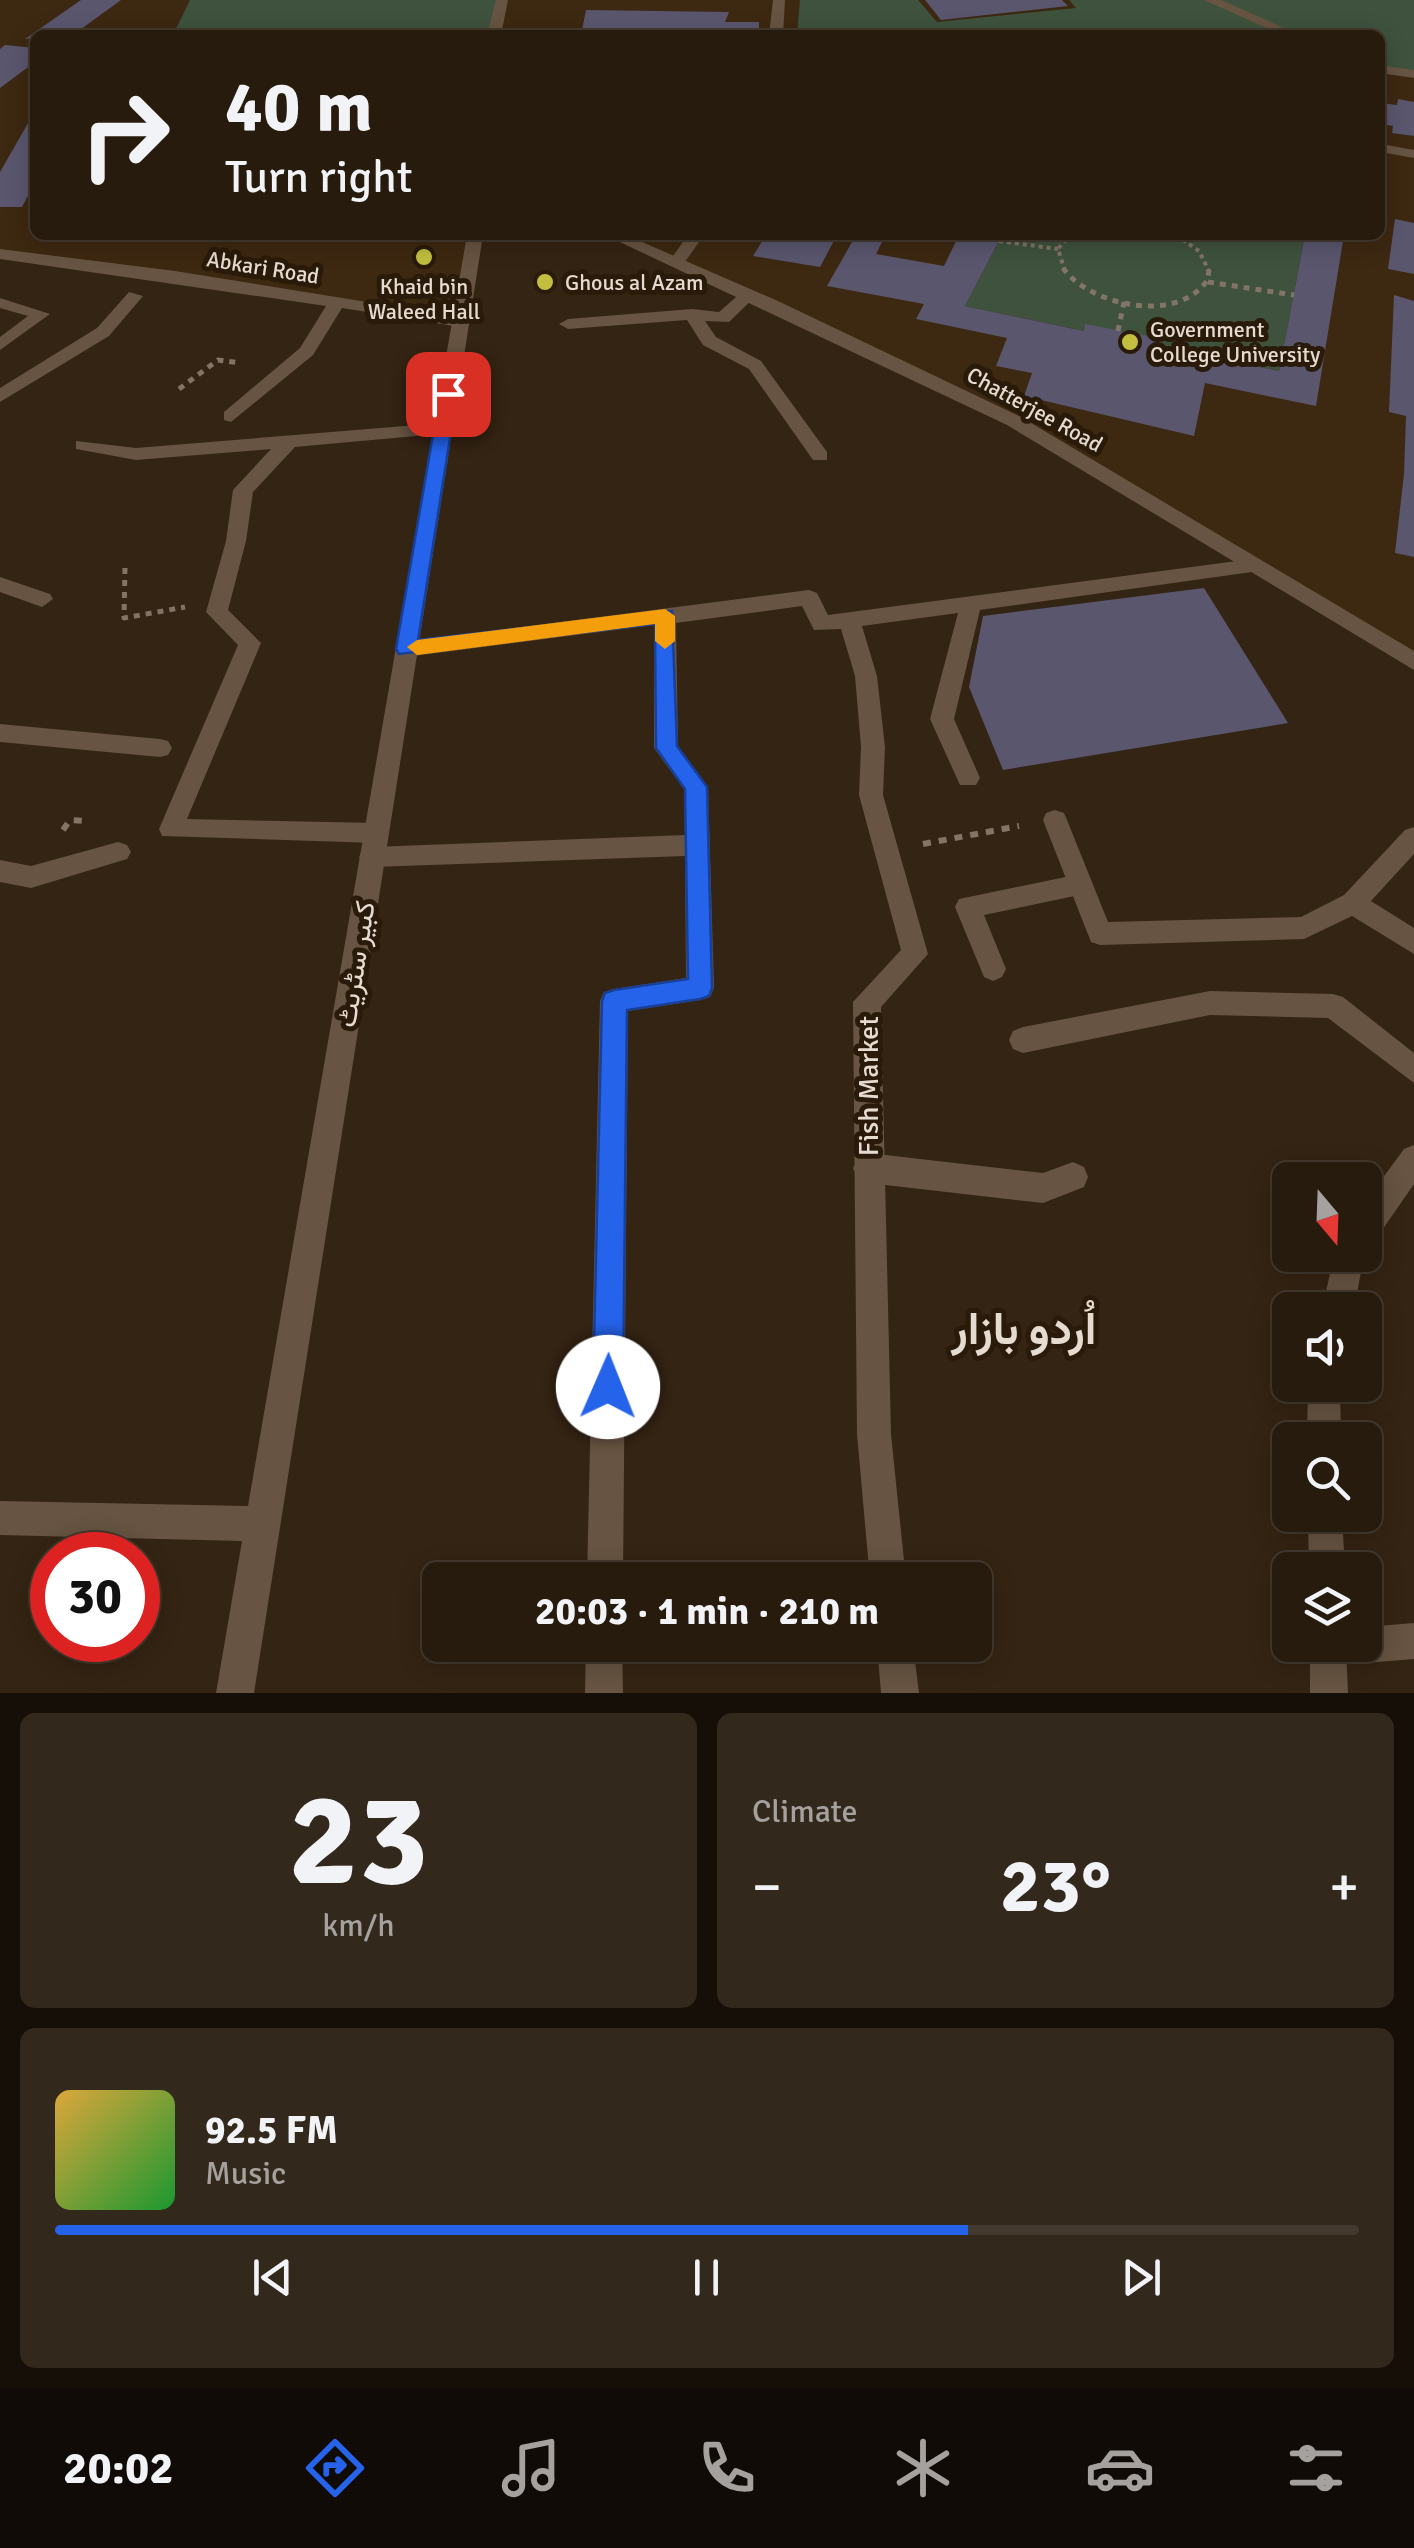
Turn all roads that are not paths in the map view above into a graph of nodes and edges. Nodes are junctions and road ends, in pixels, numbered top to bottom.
1 (502, 0) edge
2 (779, 0) edge
3 (1210, 0) edge
4 (495, 30) edge
5 (776, 30) edge
6 (1281, 30) edge
7 (1385, 70) edge
8 (1414, 74) edge
9 (1385, 149) edge
10 (1414, 154) edge
11 (474, 240) edge
12 (624, 240) edge
13 (692, 240) edge
14 (0, 254) edge
15 (676, 263) junction
16 (749, 295) junction
17 (135, 296) dead end
18 (337, 302) junction
19 (0, 303) edge
20 (692, 314) junction
21 (460, 322) junction
22 (568, 324) dead end
23 (0, 345) edge
24 (0, 396) edge
25 (231, 416) dead end
26 (442, 429) junction
27 (289, 442) junction
28 (82, 445) dead end
29 (820, 456) dead end
30 (1252, 566) junction
31 (0, 584) edge
32 (42, 600) dead end
33 (971, 604) junction
34 (665, 616) junction
35 (848, 620) junction
36 (406, 649) junction
37 (1414, 662) edge
38 (0, 732) edge
39 (160, 748) dead end
40 (968, 778) dead end
41 (1055, 820) road end
42 (1414, 837) edge
43 (374, 845) junction
44 (698, 845) junction
45 (118, 852) dead end
46 (0, 872) edge
47 (1080, 884) junction
48 (1354, 903) junction
49 (1414, 942) edge
50 (993, 968) dead end
51 (1023, 1040) dead end
52 (1414, 1070) edge
53 (1414, 1159) edge
54 (868, 1168) junction
55 (1073, 1177) dead end
56 (1382, 1204) edge
57 (0, 1518) edge
58 (263, 1524) junction
59 (605, 1562) edge
60 (886, 1562) edge
61 (1414, 1641) edge
62 (1382, 1643) edge
63 (604, 1662) edge
64 (897, 1662) edge
65 (1340, 1662) edge
66 (243, 1692) edge
67 (604, 1693) edge
68 (900, 1693) edge
69 (1329, 1693) edge

1 - 4 street
2 - 5 street
3 - 6 street
7 - 8 street
9 - 10 street
11 - 21 street, کبیر سٹریٹ
12 - 15 street, Chatterjee Road
13 - 15 street
14 - 18 street, Abkari Road
15 - 16 street, Chatterjee Road
16 - 20 street
16 - 30 street, Chatterjee Road
17 - 24 street
18 - 21 street, Abkari Road
18 - 25 street
19 - 23 street
20 - 22 street
20 - 29 street
21 - 26 street, کبیر سٹریٹ
26 - 27 street
26 - 36 street, کبیر سٹریٹ
27 - 28 street
27 - 43 street
30 - 33 street
30 - 37 street, Chatterjee Road
31 - 32 street
33 - 35 street
33 - 40 street
34 - 35 street
34 - 36 street
34 - 44 street
35 - 54 street, Fish Market
36 - 43 street, کبیر سٹریٹ
38 - 39 street
41 - 47 street
42 - 48 street
43 - 44 street
43 - 58 street, کبیر سٹریٹ
44 - 59 street
45 - 46 street
47 - 48 street
47 - 50 street
48 - 49 street
51 - 52 street
53 - 56 street
54 - 55 street
54 - 60 street, Fish Market
57 - 58 street
58 - 66 street, کبیر سٹریٹ
61 - 62 street
63 - 67 street
64 - 68 street
65 - 69 street

